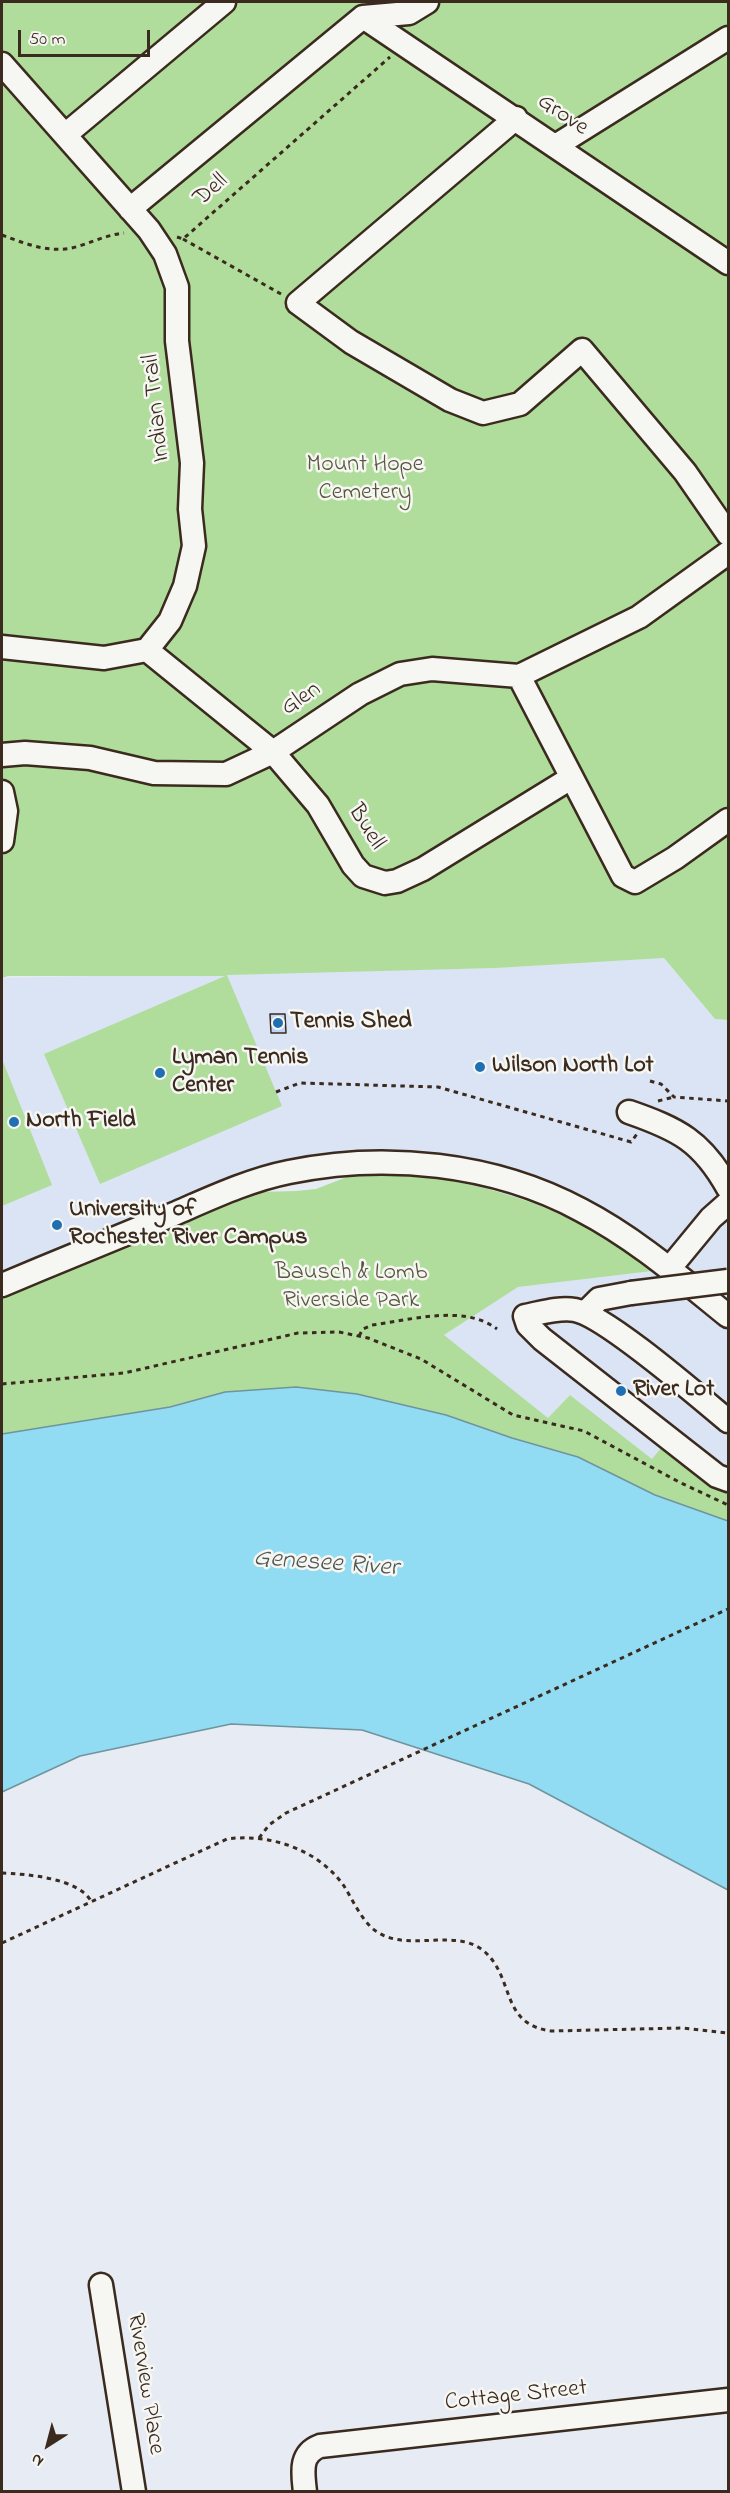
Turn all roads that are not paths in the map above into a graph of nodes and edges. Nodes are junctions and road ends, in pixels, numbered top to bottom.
1 (224, 2) edge
2 (427, 2) edge
3 (363, 16) junction
4 (729, 38) edge
5 (2, 64) edge
6 (516, 118) junction
7 (65, 135) junction
8 (557, 146) junction
9 (130, 208) junction
10 (729, 263) edge
11 (729, 534) edge
12 (729, 553) edge
13 (2, 647) edge
14 (147, 650) junction
15 (519, 676) junction
16 (273, 752) junction
17 (2, 755) edge
18 (571, 778) junction
19 (2, 792) edge
20 (729, 820) edge
21 (2, 841) edge
22 (636, 1114) road end
23 (729, 1188) edge
24 (729, 1203) edge
25 (669, 1269) junction
26 (729, 1281) edge
27 (2, 1285) edge
28 (585, 1313) junction
29 (729, 1316) edge
30 (729, 1421) edge
31 (729, 1480) edge
32 (101, 2285) dead end
33 (729, 2400) edge
34 (134, 2492) edge
35 (305, 2492) edge

1 - 7 street
2 - 3 street
3 - 6 street, Grove
3 - 9 street
4 - 8 street
5 - 7 street, Indian Trail
6 - 8 street, Grove
6 - 11 street
7 - 9 street, Indian Trail
8 - 10 street, Grove
9 - 14 street, Indian Trail
12 - 15 street
13 - 14 street
14 - 16 street, Buell
15 - 16 street, Glen
15 - 18 street
16 - 17 street, Glen
16 - 18 street, Buell
18 - 20 street
19 - 21 street
22 - 23 street
24 - 25 street
25 - 27 street
25 - 29 street
26 - 28 street, bridge
28 - 30 street
28 - 31 street
32 - 34 street, Riverview Place
33 - 35 street, Cottage Street

